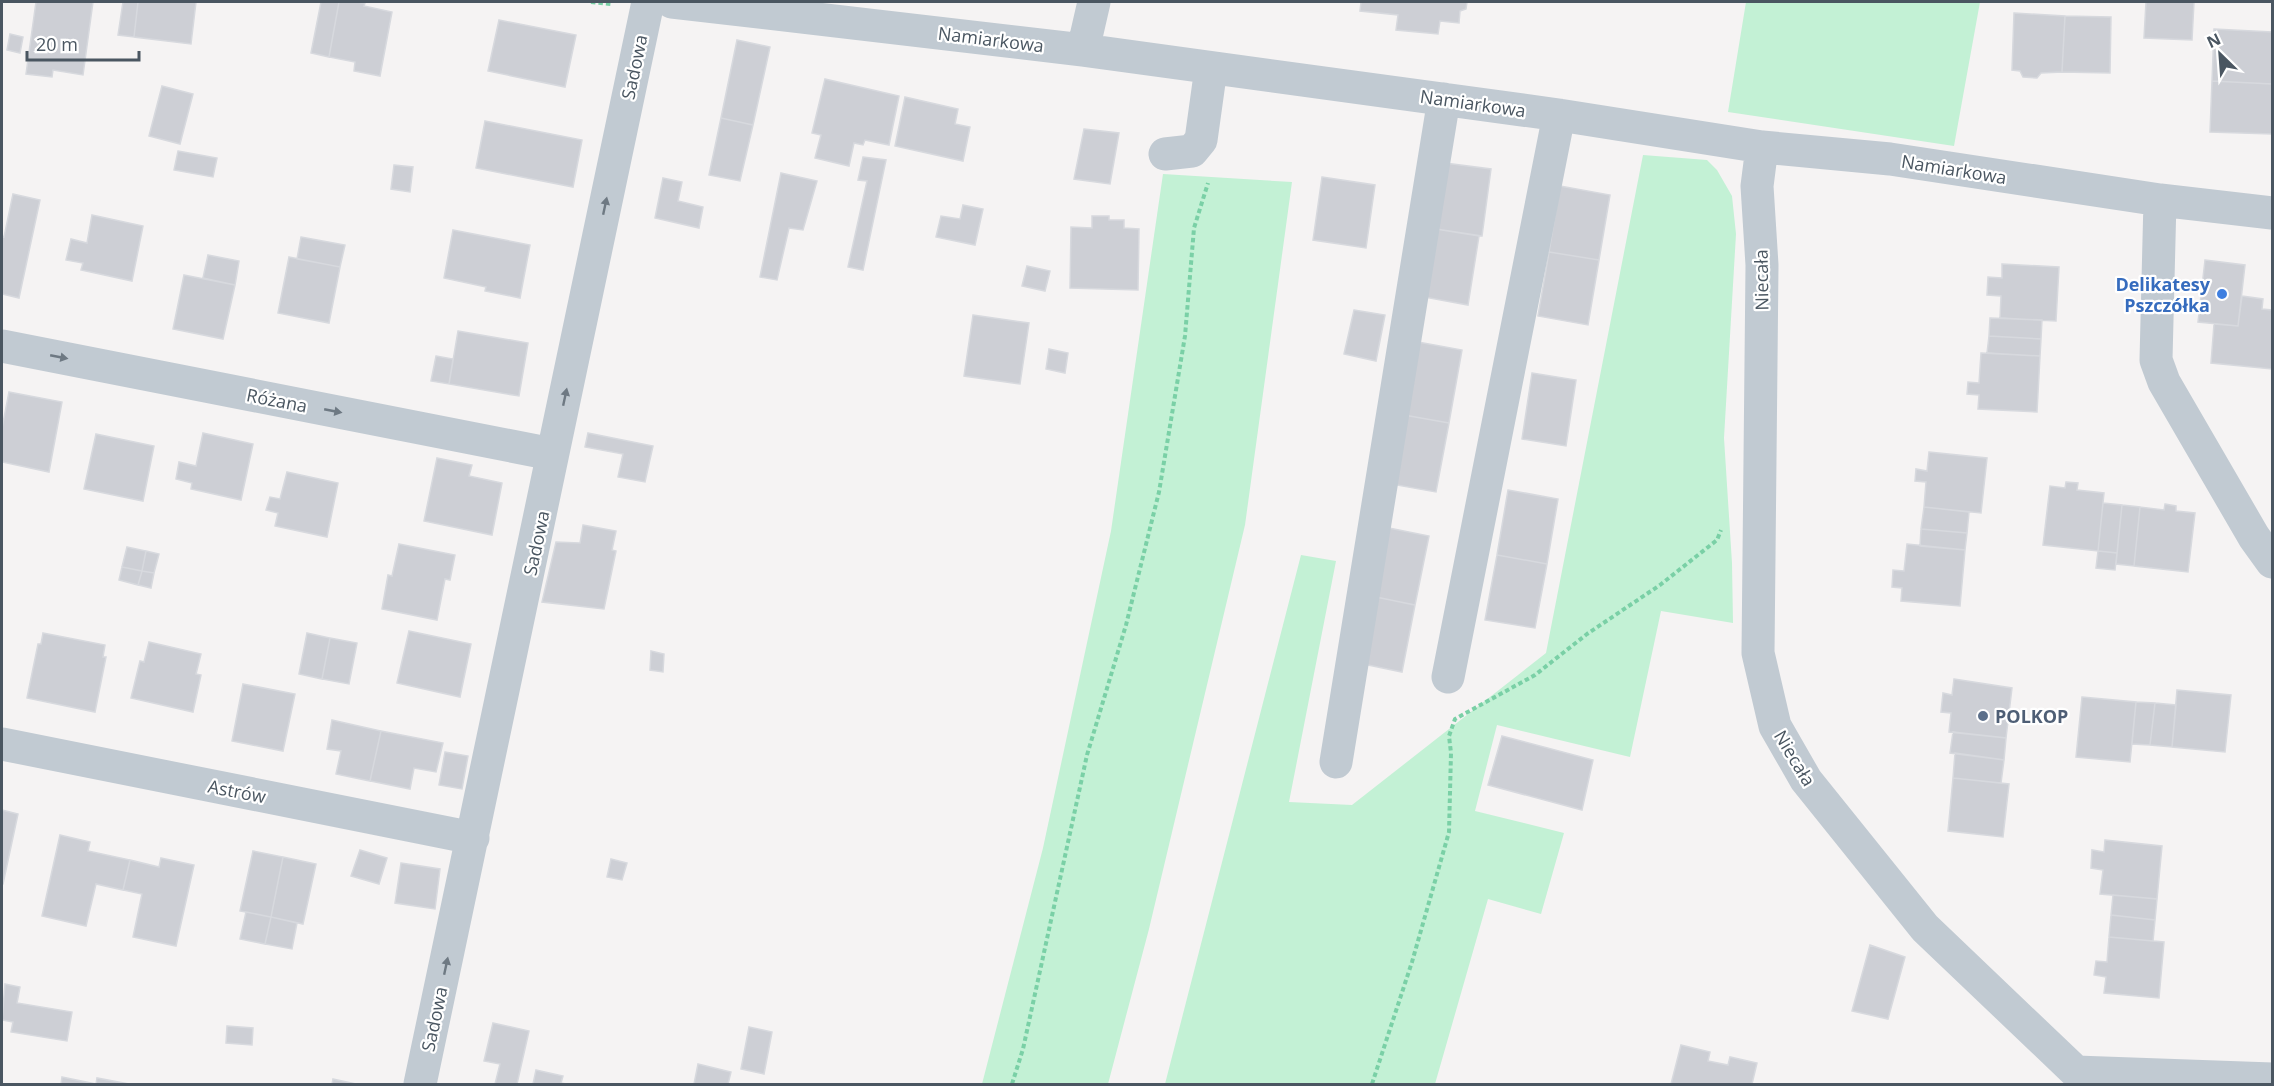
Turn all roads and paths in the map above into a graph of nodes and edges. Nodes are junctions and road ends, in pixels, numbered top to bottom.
1 (648, 2) edge
2 (672, 2) edge
3 (1094, 2) edge
4 (1083, 50) junction
5 (1211, 68) junction
6 (1444, 99) junction
7 (1558, 115) junction
8 (1762, 147) junction
9 (1166, 154) dead end
10 (1210, 177) dead end
11 (2160, 200) junction
12 (2272, 213) edge
13 (2, 346) edge
14 (552, 454) junction
15 (1726, 520) dead end
16 (2272, 562) edge
17 (1448, 677) dead end
18 (2, 744) edge
19 (1336, 762) dead end
20 (473, 838) junction
21 (2272, 1079) edge
22 (420, 1084) edge
23 (1012, 1084) edge
24 (1372, 1084) edge

14 -> 1 street, Sadowa
2 - 4 street, Namiarkowa
3 - 4 street
4 - 5 street, Namiarkowa
5 - 6 street, Namiarkowa
5 - 9 street
6 - 7 street, Namiarkowa
6 - 19 street
7 - 8 street, Namiarkowa
7 - 17 street
8 - 11 street, Namiarkowa
8 - 21 street, Niecała
10 - 23 path
11 - 12 street, Namiarkowa
11 - 16 street
13 -> 14 street, Różana
14 - 20 street, Sadowa
15 - 24 path
18 - 20 street, Astrów
22 -> 20 street, Sadowa

